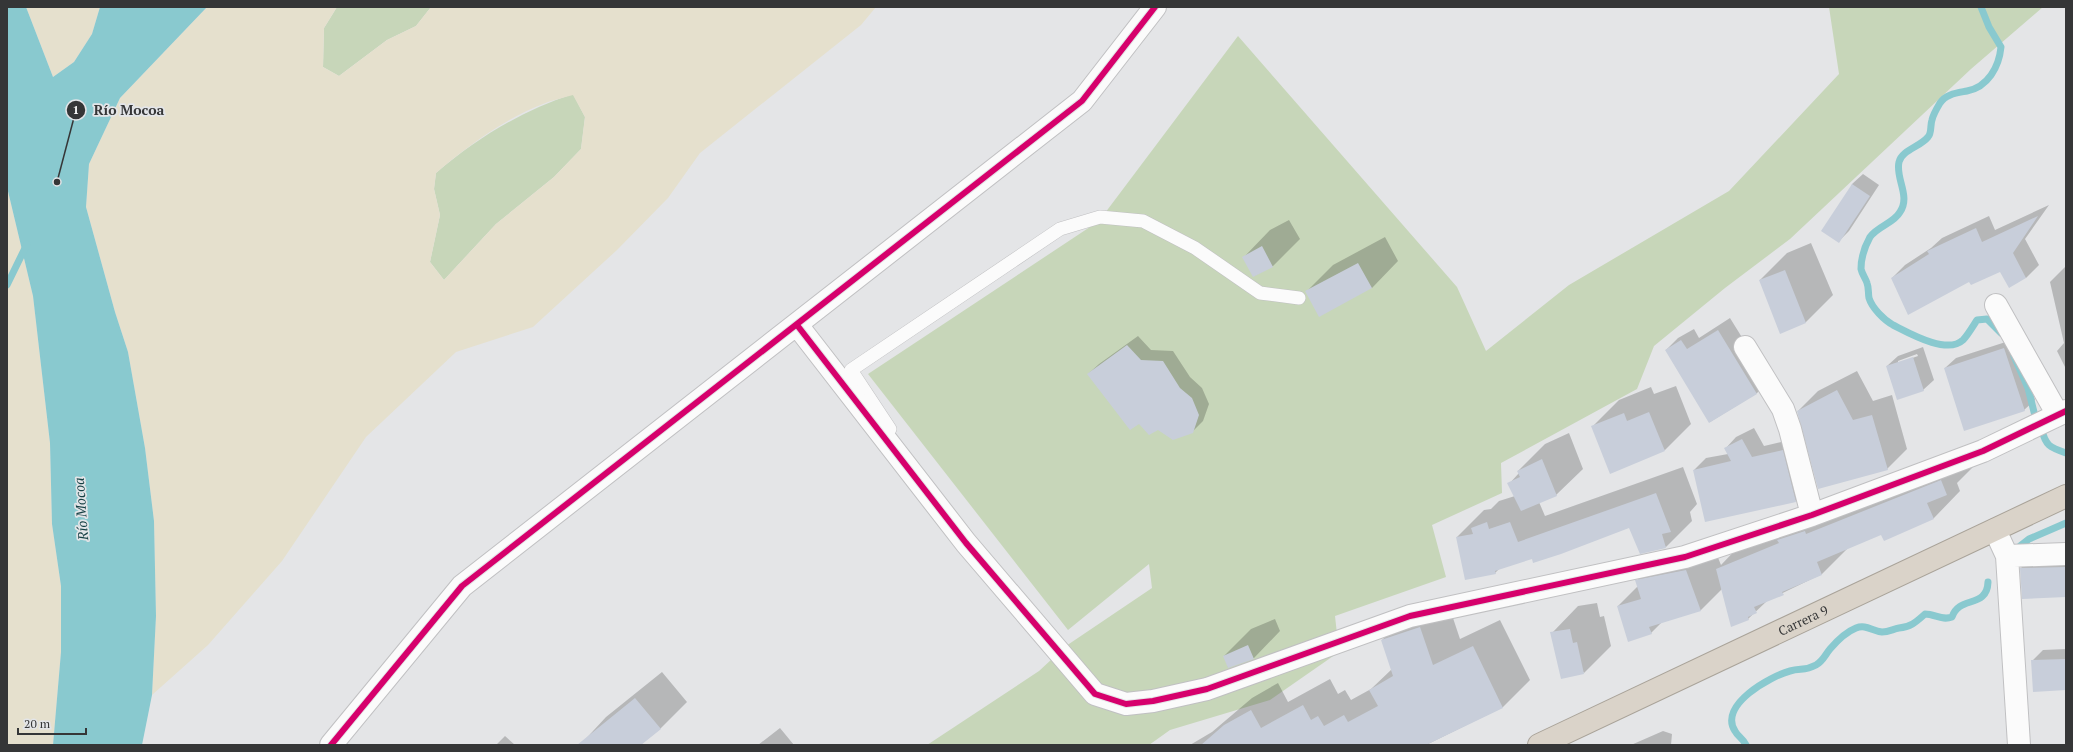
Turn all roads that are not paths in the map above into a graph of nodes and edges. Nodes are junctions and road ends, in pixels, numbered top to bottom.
1 (1155, 7) edge
2 (1299, 298) dead end
3 (1996, 305) dead end
4 (797, 325) junction
5 (1745, 347) dead end
6 (2062, 413) edge
7 (2066, 496) edge
8 (1812, 515) junction
9 (1995, 530) junction
10 (966, 543) junction
11 (2066, 554) edge
12 (2007, 556) junction
13 (331, 745) edge
14 (1539, 745) edge
15 (2019, 745) edge

1 - 4 street
2 - 10 lane
3 - 6 street
4 - 10 street
4 - 13 street
5 - 8 street
6 - 8 street
7 - 9 highway, Carrera 9
8 - 10 street
9 - 12 street
9 - 14 highway, Carrera 9
11 - 12 street
12 - 15 street

